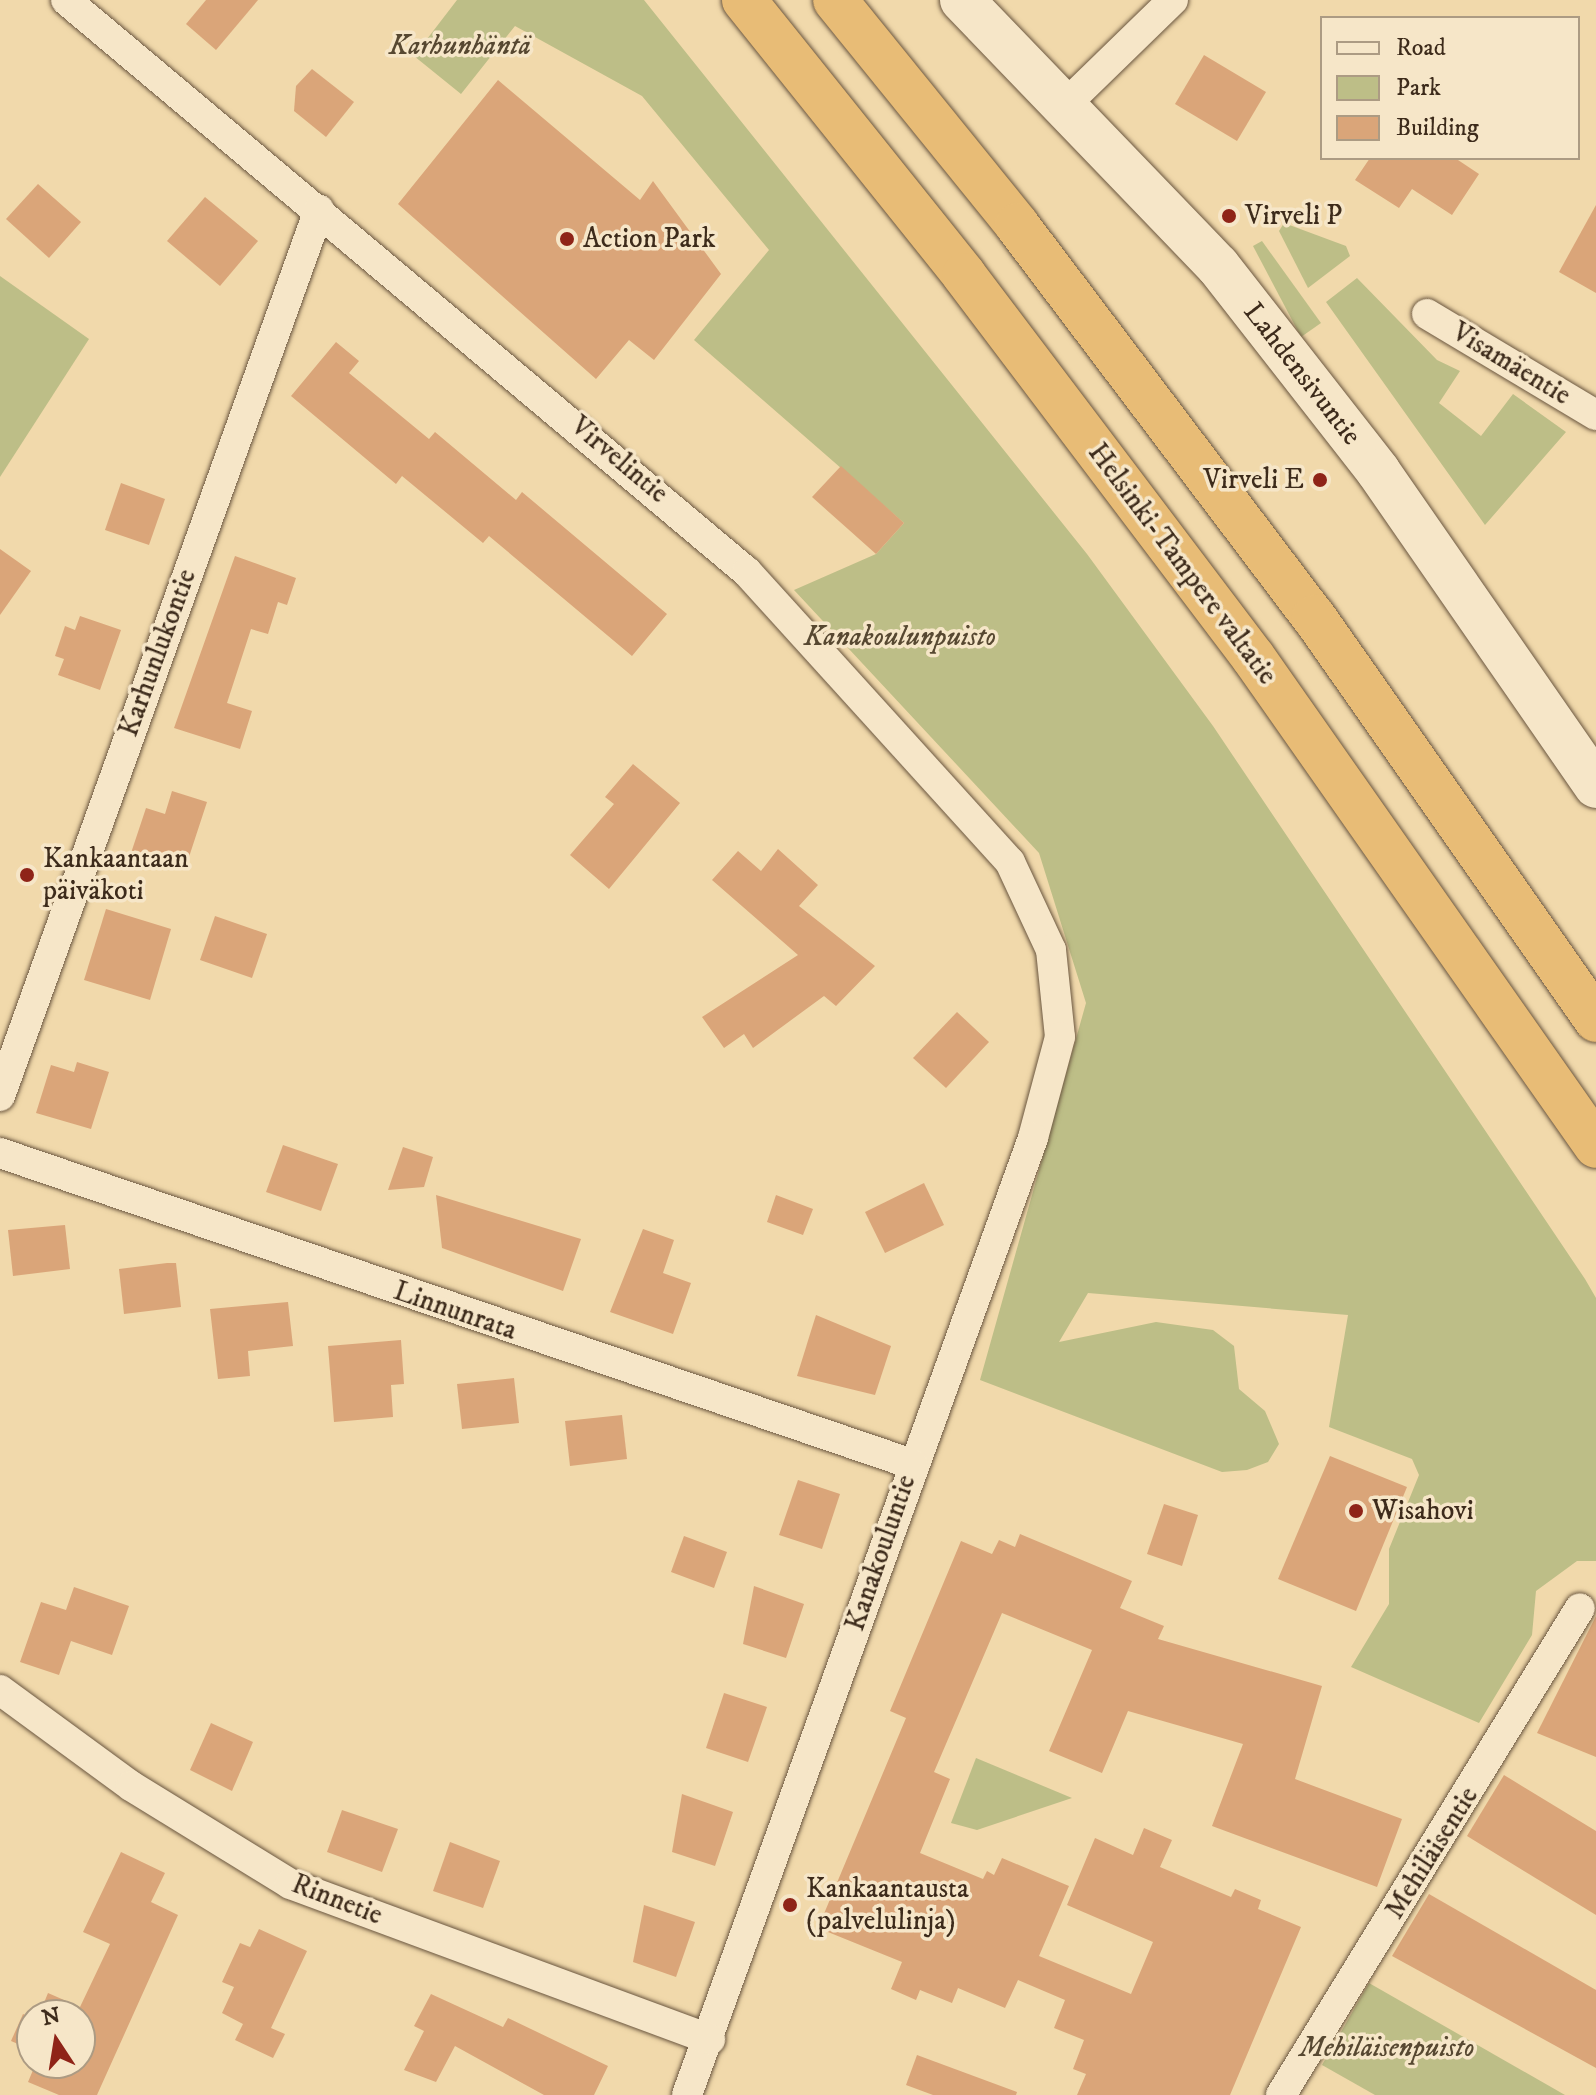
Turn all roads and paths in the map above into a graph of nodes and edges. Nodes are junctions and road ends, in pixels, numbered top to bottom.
1 (66, 0) edge
2 (744, 0) edge
3 (835, 0) edge
4 (962, 0) edge
5 (1173, 0) edge
6 (1064, 106) junction
7 (319, 210) junction
8 (1427, 314) dead end
9 (1596, 415) edge
10 (1596, 786) edge
11 (1061, 1009) joint
12 (1596, 1020) edge
13 (0, 1096) edge
14 (1596, 1146) edge
15 (0, 1153) edge
16 (912, 1464) junction
17 (1580, 1608) dead end
18 (0, 1690) edge
19 (710, 2039) junction
20 (687, 2095) edge
21 (1281, 2095) edge

1 - 7 street, Virvelintie
2 - 14 highway, Helsinki-Tampere valtatie
3 - 12 highway
4 - 6 main road, Lahdensivuntie
5 - 6 street
6 - 10 main road, Lahdensivuntie
7 - 11 street, Virvelintie
7 - 13 street, Karhunlukontie
8 - 9 street, Visamäentie
11 - 16 street, Kanakouluntie
15 - 16 street, Linnunrata
16 - 19 street, Kanakouluntie
17 - 21 street, Mehiläisentie
18 - 19 street, Rinnetie
19 - 20 street, Kanakouluntie

